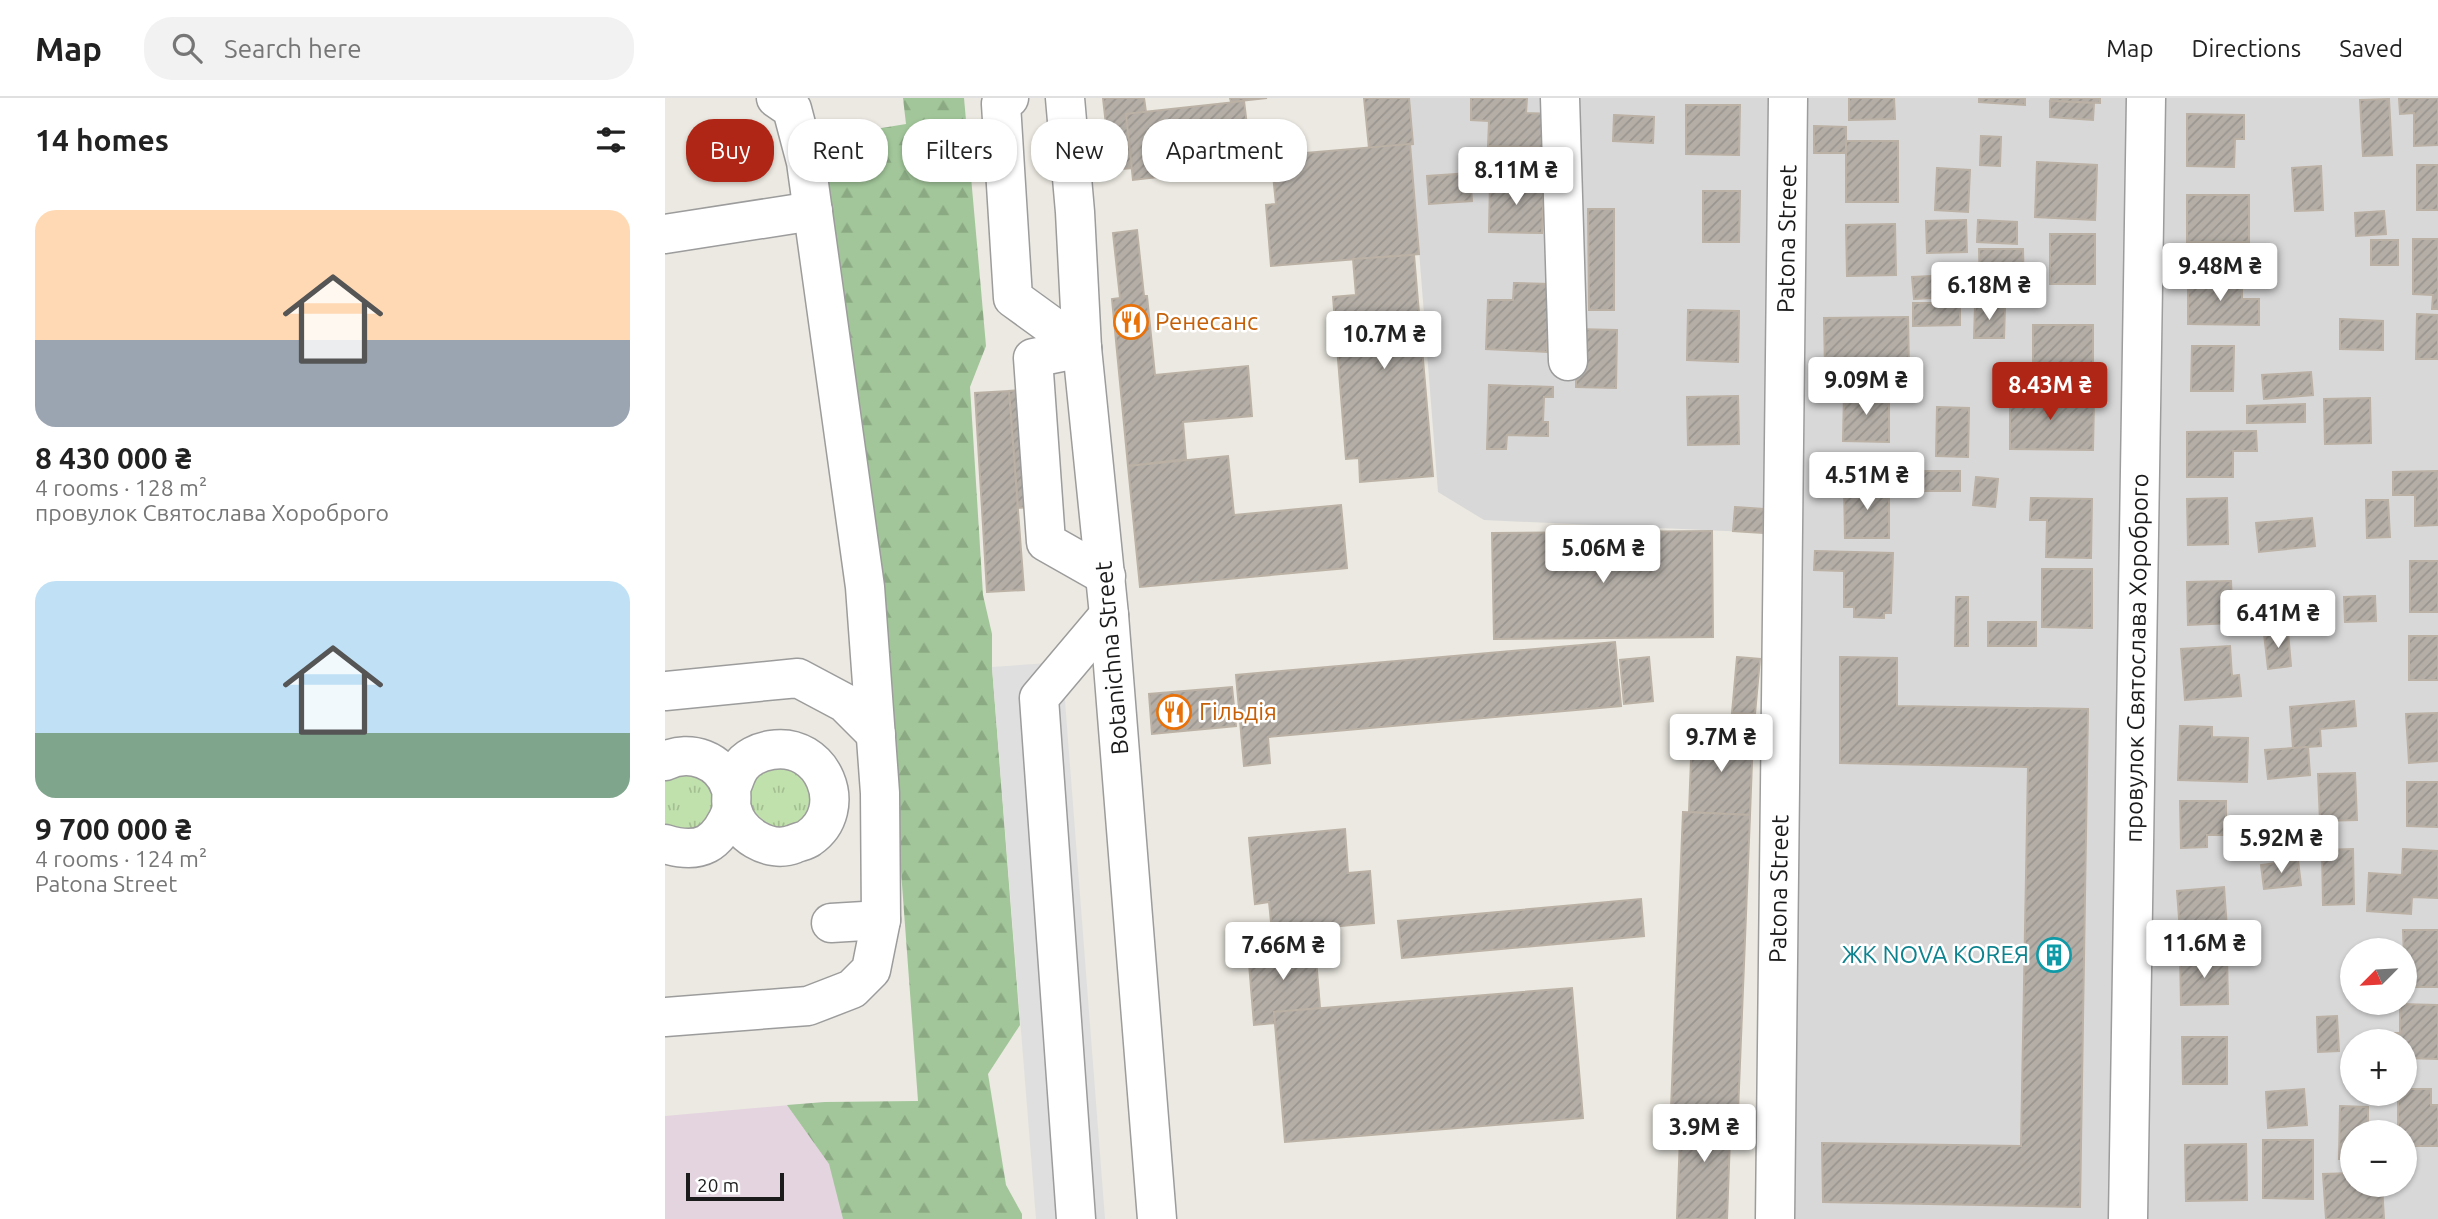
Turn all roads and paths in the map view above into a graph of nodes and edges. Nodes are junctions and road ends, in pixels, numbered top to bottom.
1 (1009, 98) edge
2 (1065, 98) edge
3 (1560, 98) edge
4 (1788, 98) edge
5 (2146, 98) edge
6 (794, 102) edge
7 (813, 211) junction
8 (665, 234) edge
9 (1082, 348) junction
10 (1568, 361) dead end
11 (1105, 576) junction
12 (1109, 615) junction
13 (665, 691) edge
14 (876, 734) junction
15 (665, 761) edge
16 (880, 793) junction
17 (829, 796) junction
18 (731, 799) junction
19 (665, 844) edge
20 (881, 920) junction
21 (831, 923) dead end
22 (665, 1017) edge
23 (1076, 1219) edge
24 (1157, 1219) edge
25 (1775, 1219) edge
26 (2129, 1219) edge

1 - 9 street
2 - 9 street, Botanichna Street
3 - 10 street
4 - 25 street, Patona Street
5 - 26 street, провулок Святослава Хороброго
6 - 7 street
7 - 8 street
7 - 14 street
9 - 11 street, Botanichna Street
9 - 11 street
11 - 12 street, Botanichna Street
12 - 23 street
12 - 24 street, Botanichna Street
13 - 14 street
14 - 16 street
15 - 18 street
16 - 17 street
16 - 20 street
17 - 18 street
17 - 18 street
18 - 19 street
20 - 21 street
20 - 22 street

